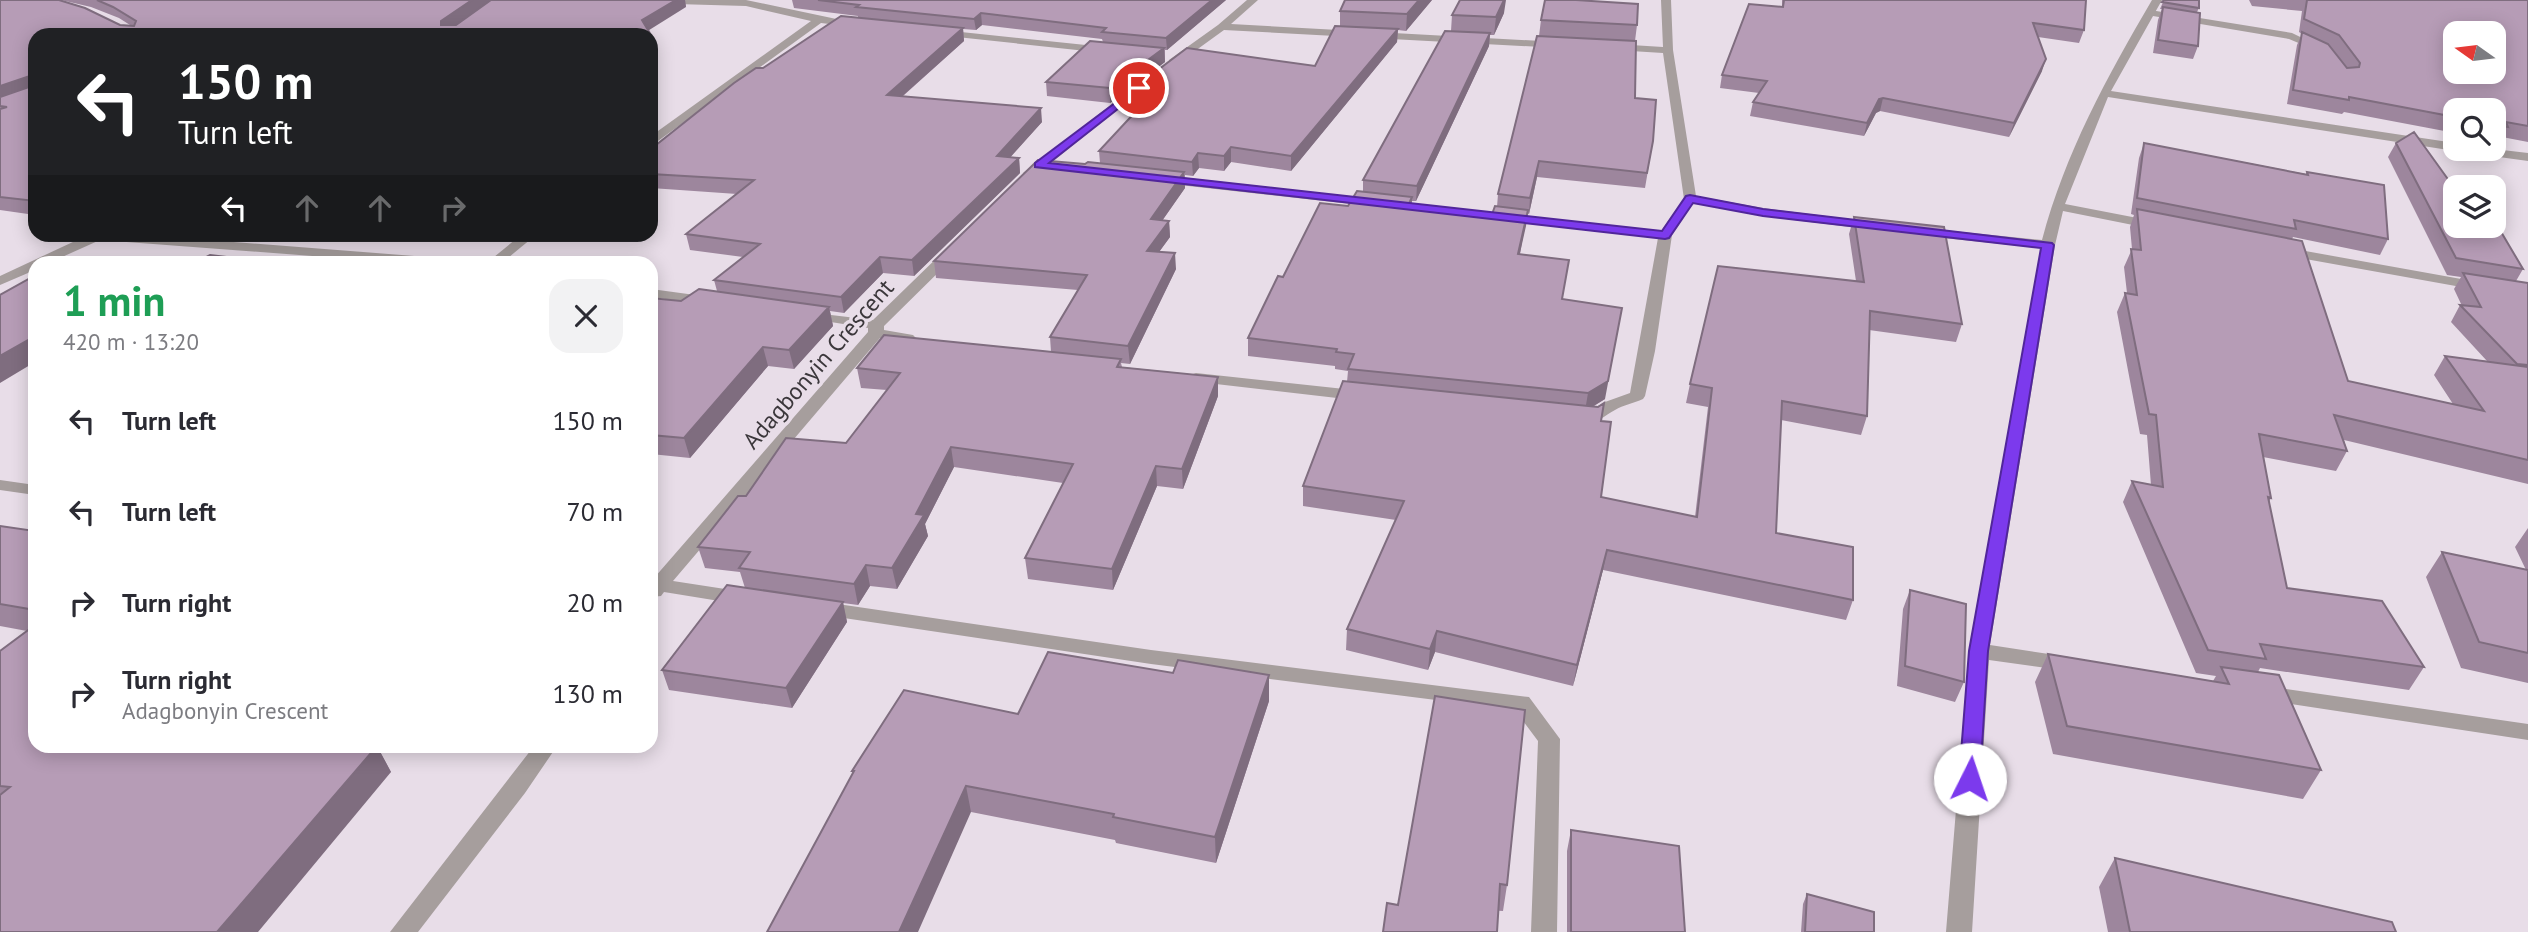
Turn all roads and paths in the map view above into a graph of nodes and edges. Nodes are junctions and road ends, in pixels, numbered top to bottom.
1 (641, 0) edge
2 (1253, 0) edge
3 (1666, 0) edge
4 (2154, 6) edge
5 (819, 20) junction
6 (860, 25) edge
7 (1222, 27) junction
8 (929, 32) edge
9 (1574, 45) edge
10 (1600, 47) edge
11 (1668, 50) junction
12 (1123, 51) edge
13 (2328, 53) edge
14 (2104, 93) junction
15 (658, 137) edge
16 (2443, 145) edge
17 (2506, 154) edge
18 (2528, 157) edge
19 (1039, 165) junction
20 (1066, 168) edge
21 (1148, 177) edge
22 (1020, 184) edge
23 (1690, 199) junction
24 (2058, 205) junction
25 (2163, 227) edge
26 (1887, 228) edge
27 (1915, 232) edge
28 (1665, 235) junction
29 (962, 240) edge
30 (85, 242) edge
31 (188, 242) edge
32 (521, 242) edge
33 (2048, 245) junction
34 (2269, 248) edge
35 (54, 256) edge
36 (364, 256) edge
37 (503, 256) edge
38 (28, 268) edge
39 (0, 281) edge
40 (658, 294) edge
41 (2528, 295) edge
42 (727, 303) edge
43 (795, 313) edge
44 (876, 329) junction
45 (925, 340) edge
46 (1178, 377) edge
47 (1384, 398) edge
48 (1562, 417) edge
49 (0, 485) edge
50 (28, 489) edge
51 (658, 583) edge
52 (658, 589) edge
53 (767, 601) edge
54 (808, 607) edge
55 (1979, 651) junction
56 (2088, 667) edge
57 (2251, 692) edge
58 (2528, 732) edge
59 (541, 753) edge
60 (403, 932) edge
61 (1544, 932) edge
62 (1959, 932) edge

1 - 5 street
2 - 7 street
3 - 11 street
4 - 13 street
4 - 14 street
5 - 6 street
5 - 15 street
7 - 9 street
7 - 19 street
8 - 12 street
10 - 11 street
11 - 23 street
14 - 16 street
14 - 24 street
17 - 18 street
19 - 20 street
19 - 22 street
21 - 28 street
23 - 26 street
23 - 28 street
24 - 25 street
24 - 33 street
27 - 33 street
28 - 48 street
29 - 44 street, Adagbonyin Crescent
30 - 35 street
31 - 36 street
32 - 37 street
33 - 55 street
34 - 41 street
38 - 39 street
40 - 42 street
43 - 44 street
44 - 45 street
44 - 51 street, Adagbonyin Crescent
46 - 47 street
49 - 50 street
52 - 53 street
54 - 61 street
55 - 56 street
55 - 62 street
57 - 58 street
59 - 60 street

